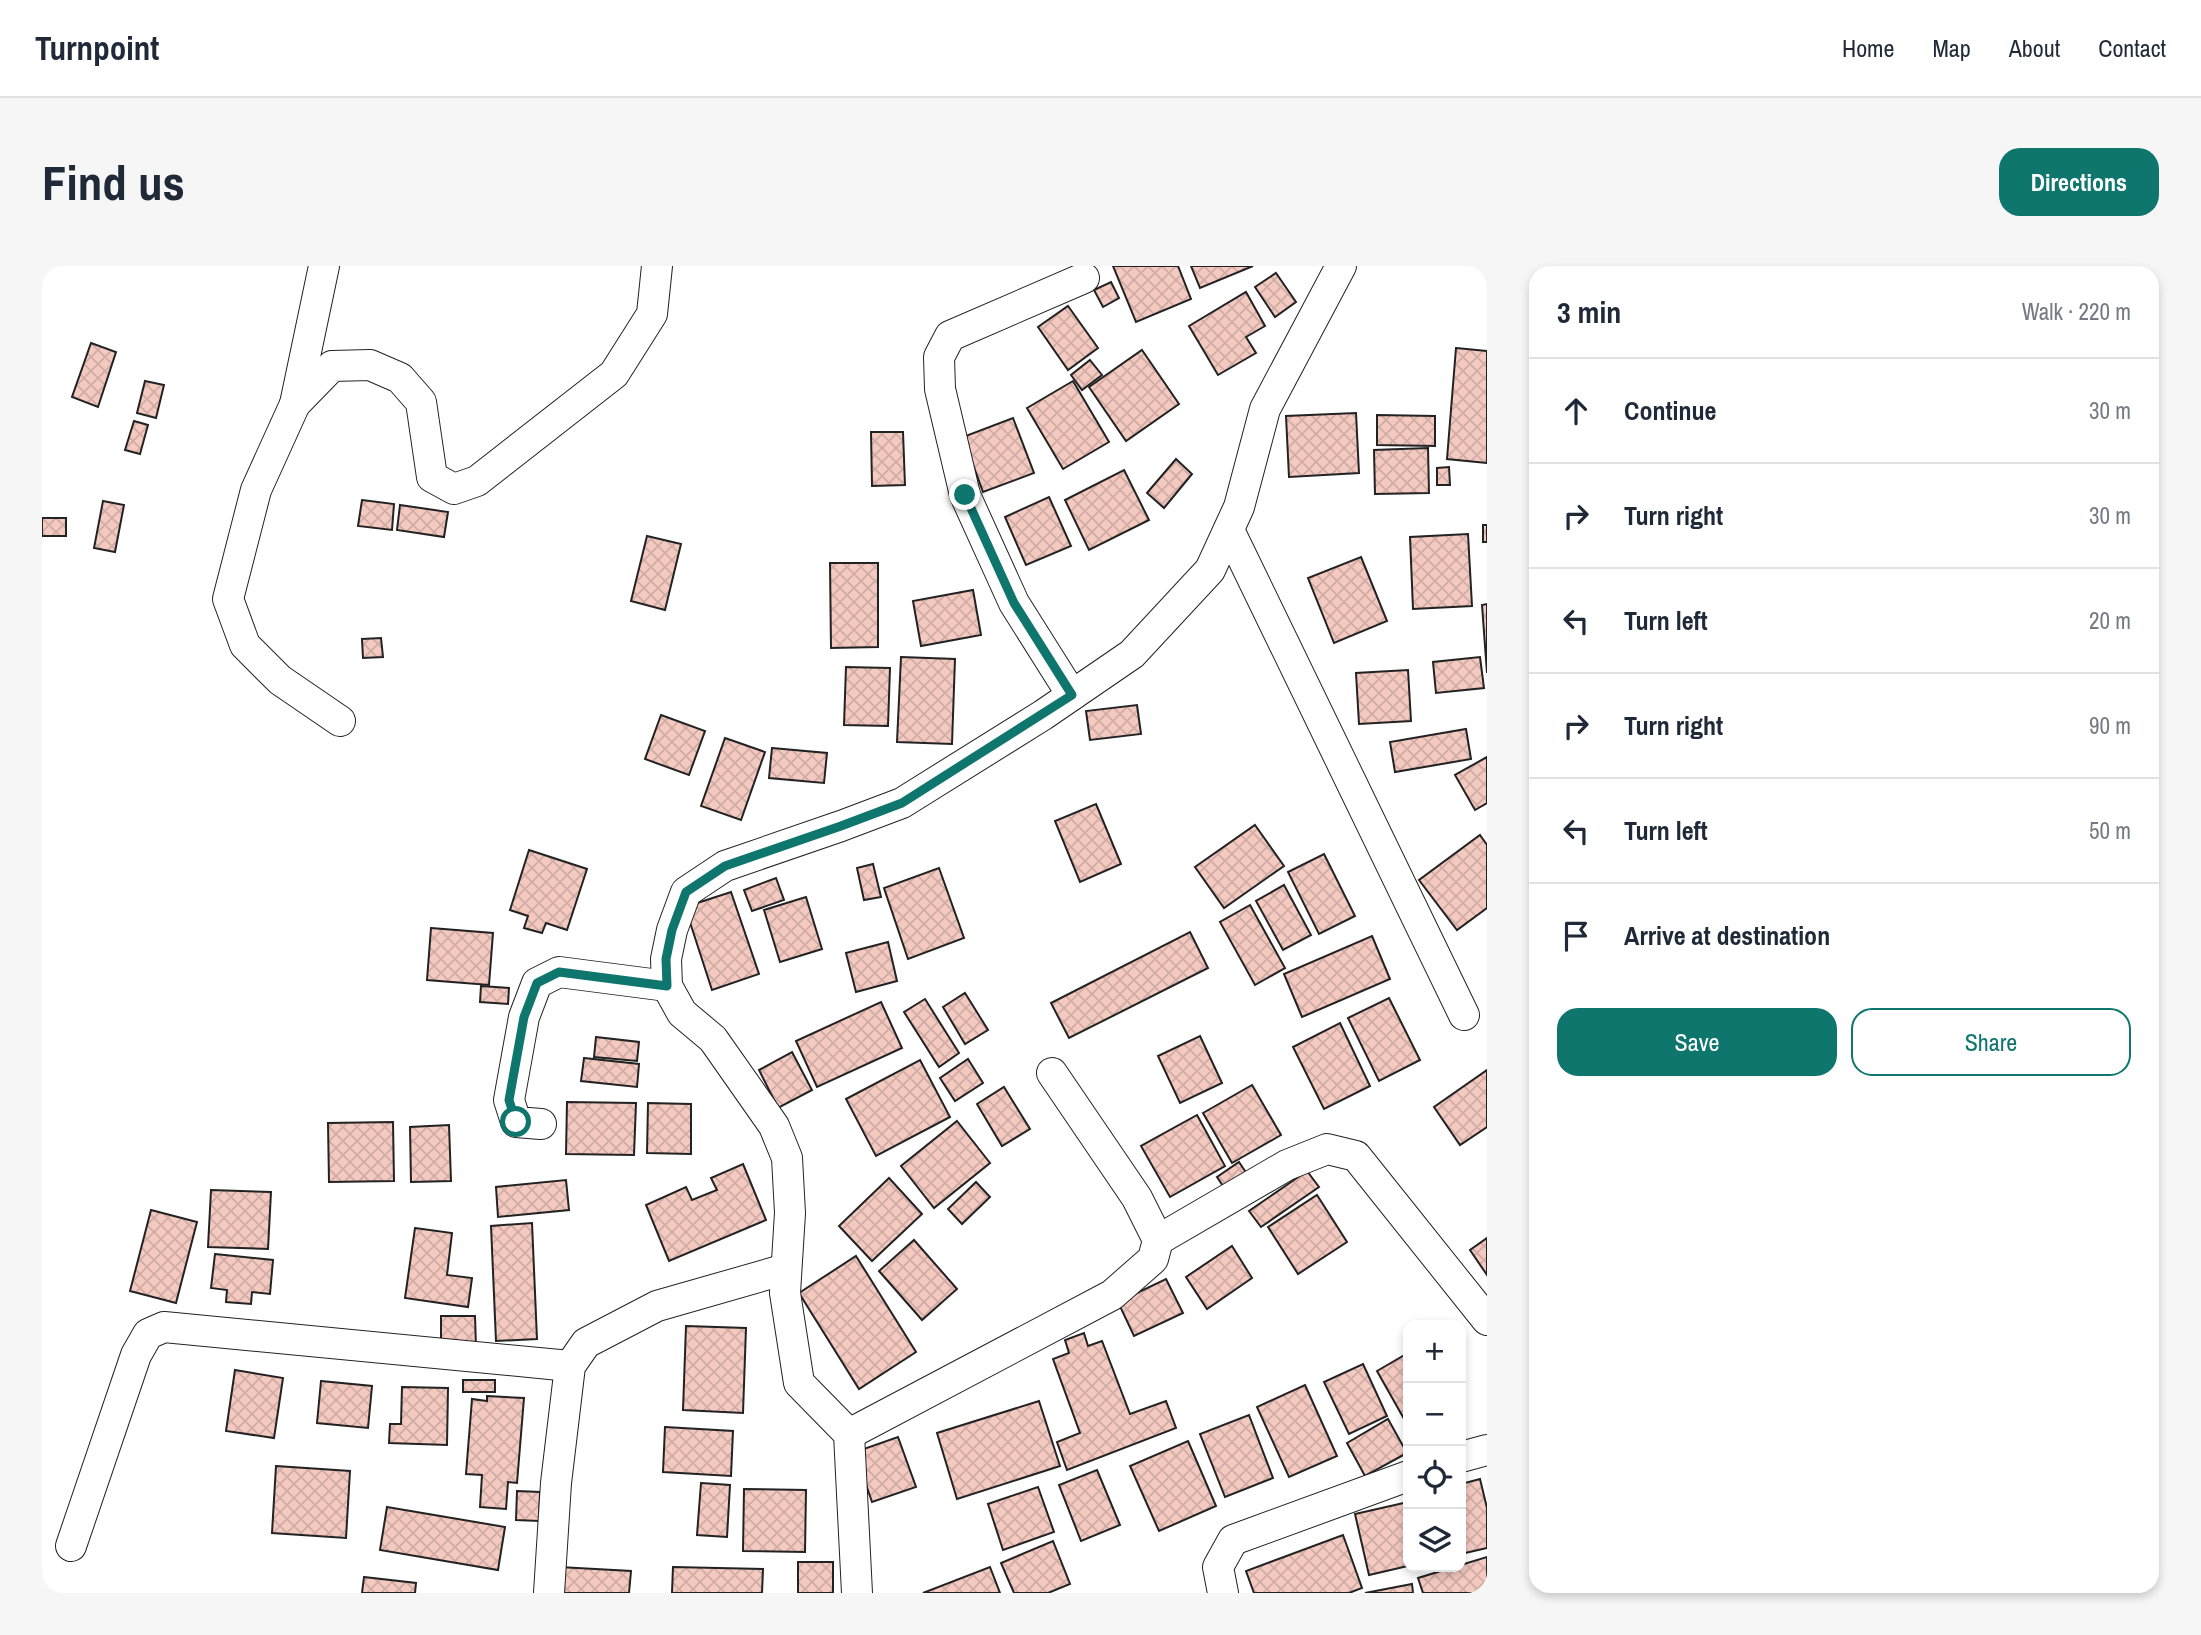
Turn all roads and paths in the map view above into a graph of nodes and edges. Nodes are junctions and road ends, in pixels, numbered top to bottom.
1 (324, 266) edge
2 (657, 266) edge
3 (1341, 266) edge
4 (1084, 278) dead end
5 (295, 404) junction
6 (1229, 530) junction
7 (1072, 695) junction
8 (340, 721) dead end
9 (667, 986) junction
10 (1464, 1015) dead end
11 (1052, 1073) dead end
12 (541, 1124) dead end
13 (1158, 1240) junction
14 (786, 1269) junction
15 (1487, 1320) edge
16 (570, 1366) junction
17 (849, 1434) junction
18 (1487, 1450) edge
19 (1466, 1456) edge
20 (1403, 1478) edge
21 (71, 1546) dead end
22 (549, 1593) edge
23 (857, 1593) edge
24 (1223, 1593) edge

1 - 5 street
2 - 5 street
3 - 6 street
4 - 7 street
5 - 8 street
6 - 7 street
6 - 10 street
7 - 9 street
9 - 12 street
9 - 14 street
11 - 13 street
13 - 15 street
13 - 17 street
14 - 16 street
14 - 17 street
16 - 21 street
16 - 22 street
17 - 23 street
18 - 19 street
20 - 24 street

